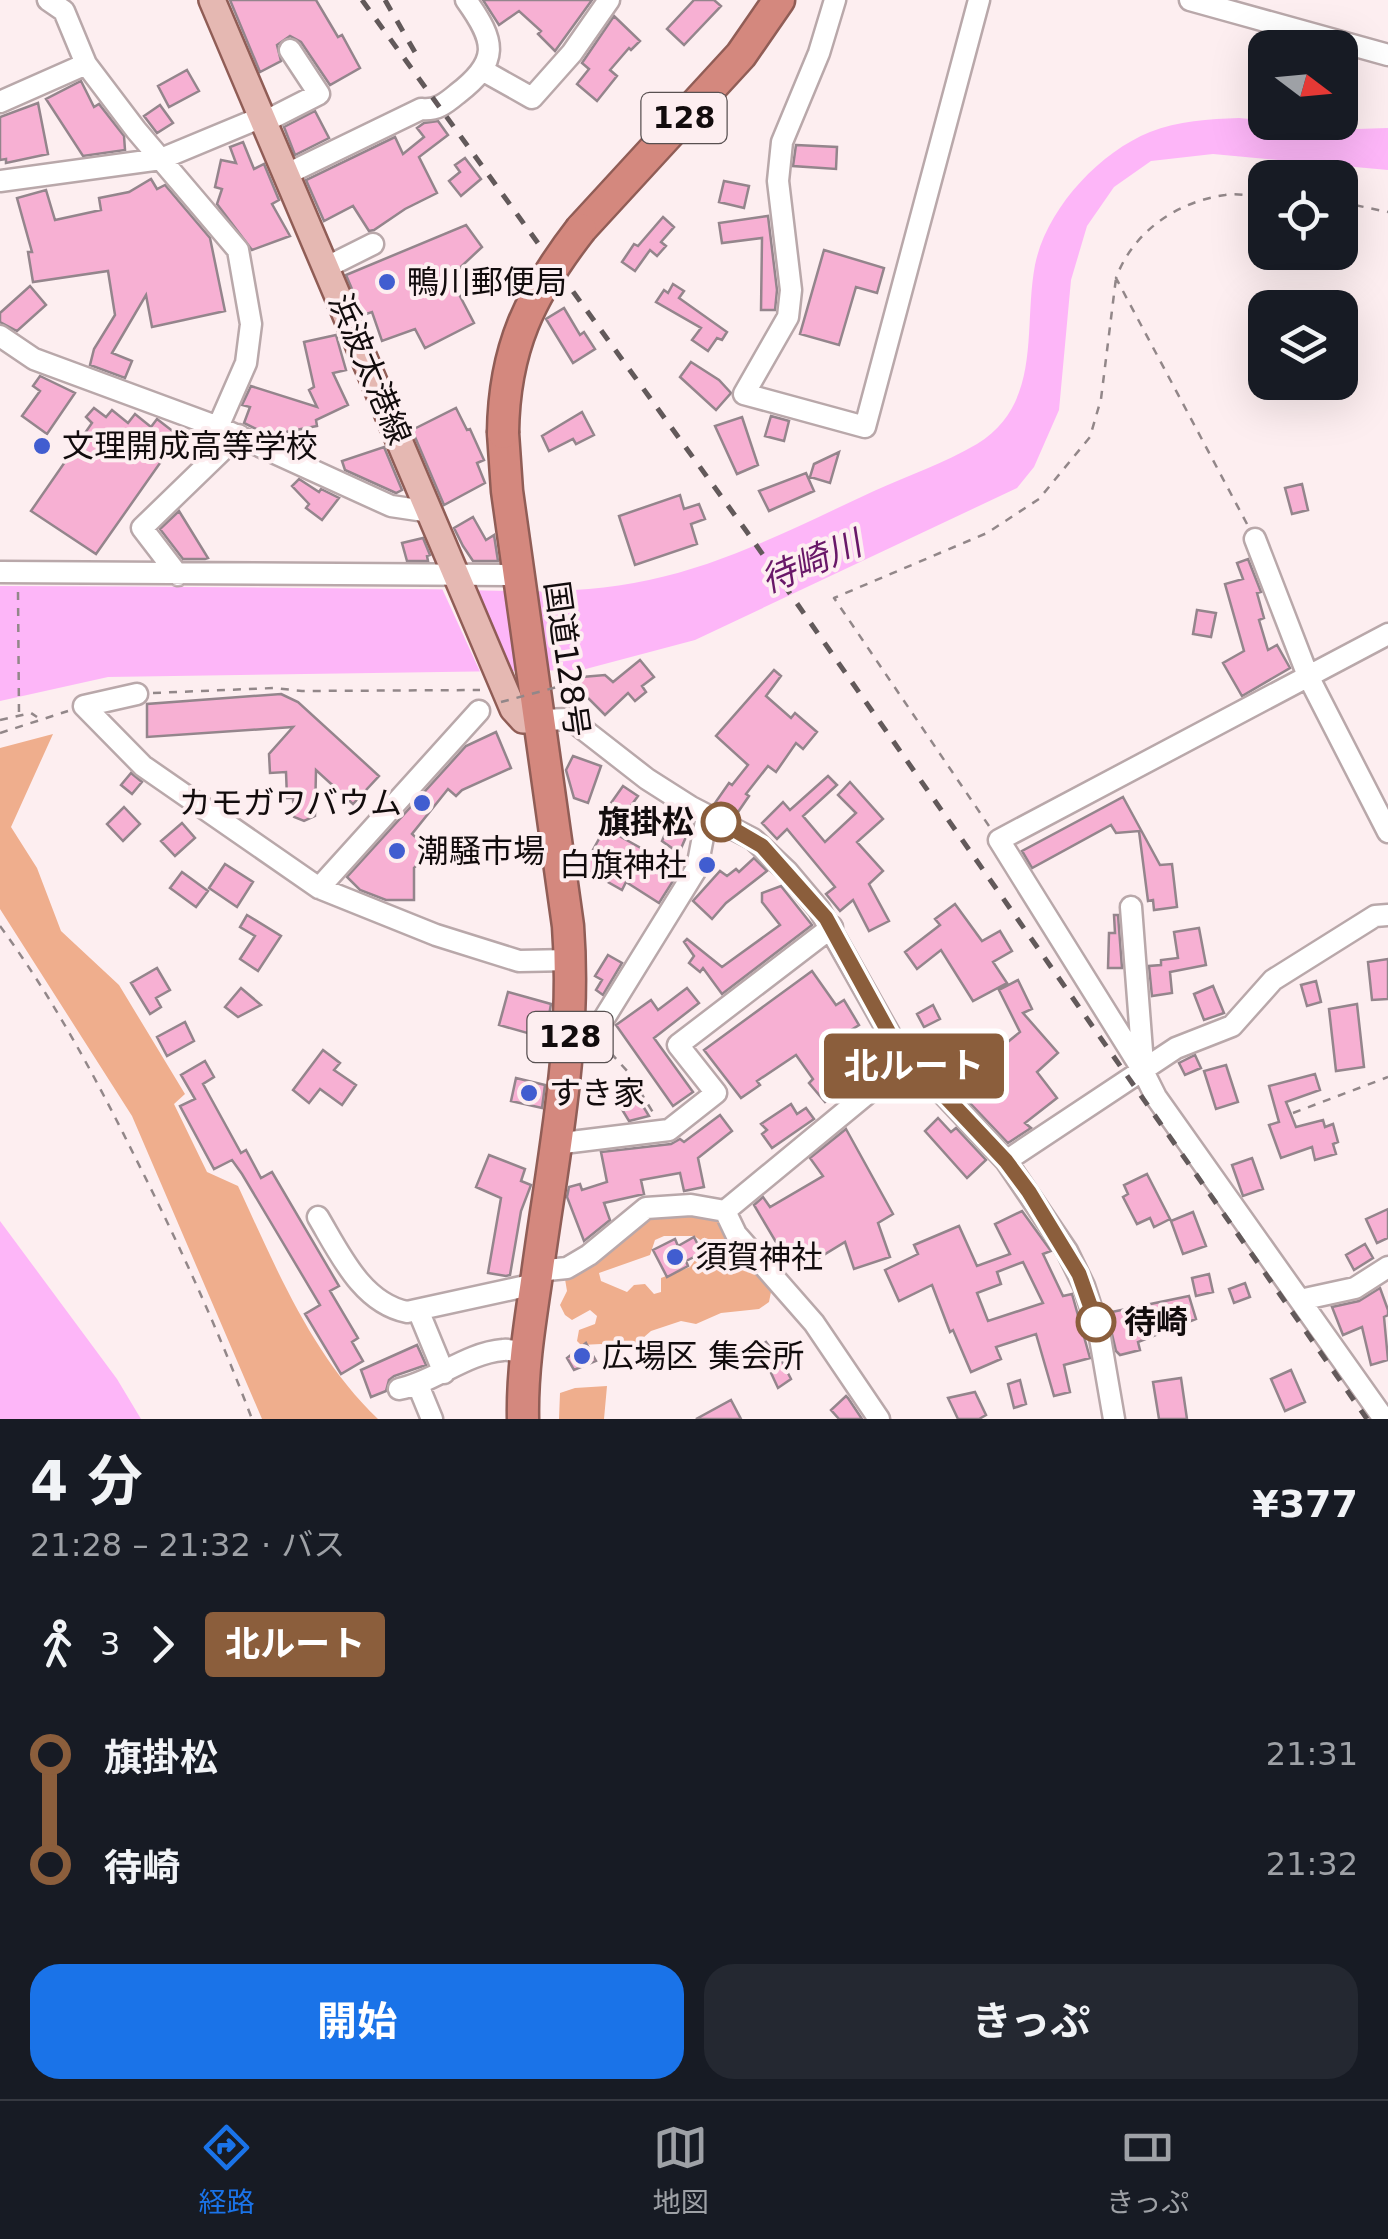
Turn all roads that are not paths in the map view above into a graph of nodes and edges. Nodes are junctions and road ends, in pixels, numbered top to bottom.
1 (48, 0) edge
2 (212, 0) edge
3 (466, 0) edge
4 (610, 0) edge
5 (779, 0) edge
6 (835, 0) edge
7 (979, 0) edge
8 (1194, 0) edge
9 (290, 50) dead end
10 (1388, 54) edge
11 (86, 64) junction
12 (484, 71) junction
13 (0, 102) edge
14 (263, 119) junction
15 (160, 159) junction
16 (287, 174) junction
17 (0, 180) edge
18 (373, 244) dead end
19 (326, 266) junction
20 (0, 336) edge
21 (228, 431) junction
22 (431, 512) junction
23 (1254, 539) road end
24 (178, 575) junction
25 (9, 579) edge
26 (520, 582) junction
27 (462, 584) junction
28 (1388, 634) edge
29 (1308, 676) junction
30 (525, 690) junction
31 (137, 694) road end
32 (479, 711) dead end
33 (542, 720) junction
34 (707, 816) junction
35 (1388, 832) edge
36 (319, 888) junction
37 (1131, 907) dead end
38 (1388, 915) edge
39 (832, 927) junction
40 (570, 960) junction
41 (600, 1025) road end
42 (908, 1060) junction
43 (1143, 1071) junction
44 (555, 1144) junction
45 (1006, 1161) junction
46 (725, 1211) junction
47 (318, 1217) dead end
48 (1388, 1267) edge
49 (536, 1278) junction
50 (1300, 1300) junction
51 (418, 1310) junction
52 (526, 1353) junction
53 (444, 1372) junction
54 (432, 1419) edge
55 (523, 1419) edge
56 (879, 1419) edge
57 (1114, 1419) edge
58 (1384, 1419) edge

1 - 11 street
2 - 14 main road, 浜波太港線
3 - 12 street
4 - 12 street
5 - 26 highway, 国道128号 / 128, bridge
6 - 7 street
8 - 10 street
9 - 14 street
11 - 13 street
11 - 15 street
12 - 16 street
14 - 15 street
14 - 16 main road, 浜波太港線
15 - 17 street
15 - 21 street
16 - 19 main road, 浜波太港線
18 - 19 street
19 - 22 main road, 浜波太港線
20 - 21 street
21 - 22 street
21 - 24 street
22 - 27 main road, 浜波太港線
23 - 29 street
24 - 25 street
24 - 27 street
26 - 27 street
26 - 30 highway, 国道128号 / 128
27 - 30 main road, 浜波太港線
28 - 29 street
29 - 35 street
29 - 43 street
30 - 33 highway, 国道128号 / 128
31 - 36 street
32 - 36 street
33 - 34 street
33 - 40 highway, 国道128号 / 128
34 - 39 street
34 - 41 street
36 - 40 street
37 - 43 street
38 - 43 street
39 - 42 street
39 - 44 street
40 - 44 highway, 国道128号 / 128
42 - 45 street
42 - 46 street
43 - 45 street
43 - 50 street
44 - 49 highway, 国道128号 / 128
45 - 57 street
46 - 49 street
46 - 56 street
47 - 51 street
48 - 50 street
49 - 51 street
49 - 52 highway, 国道128号 / 128
50 - 58 street
51 - 53 street
52 - 53 street
52 - 55 highway, 国道128号 / 128
53 - 54 street

